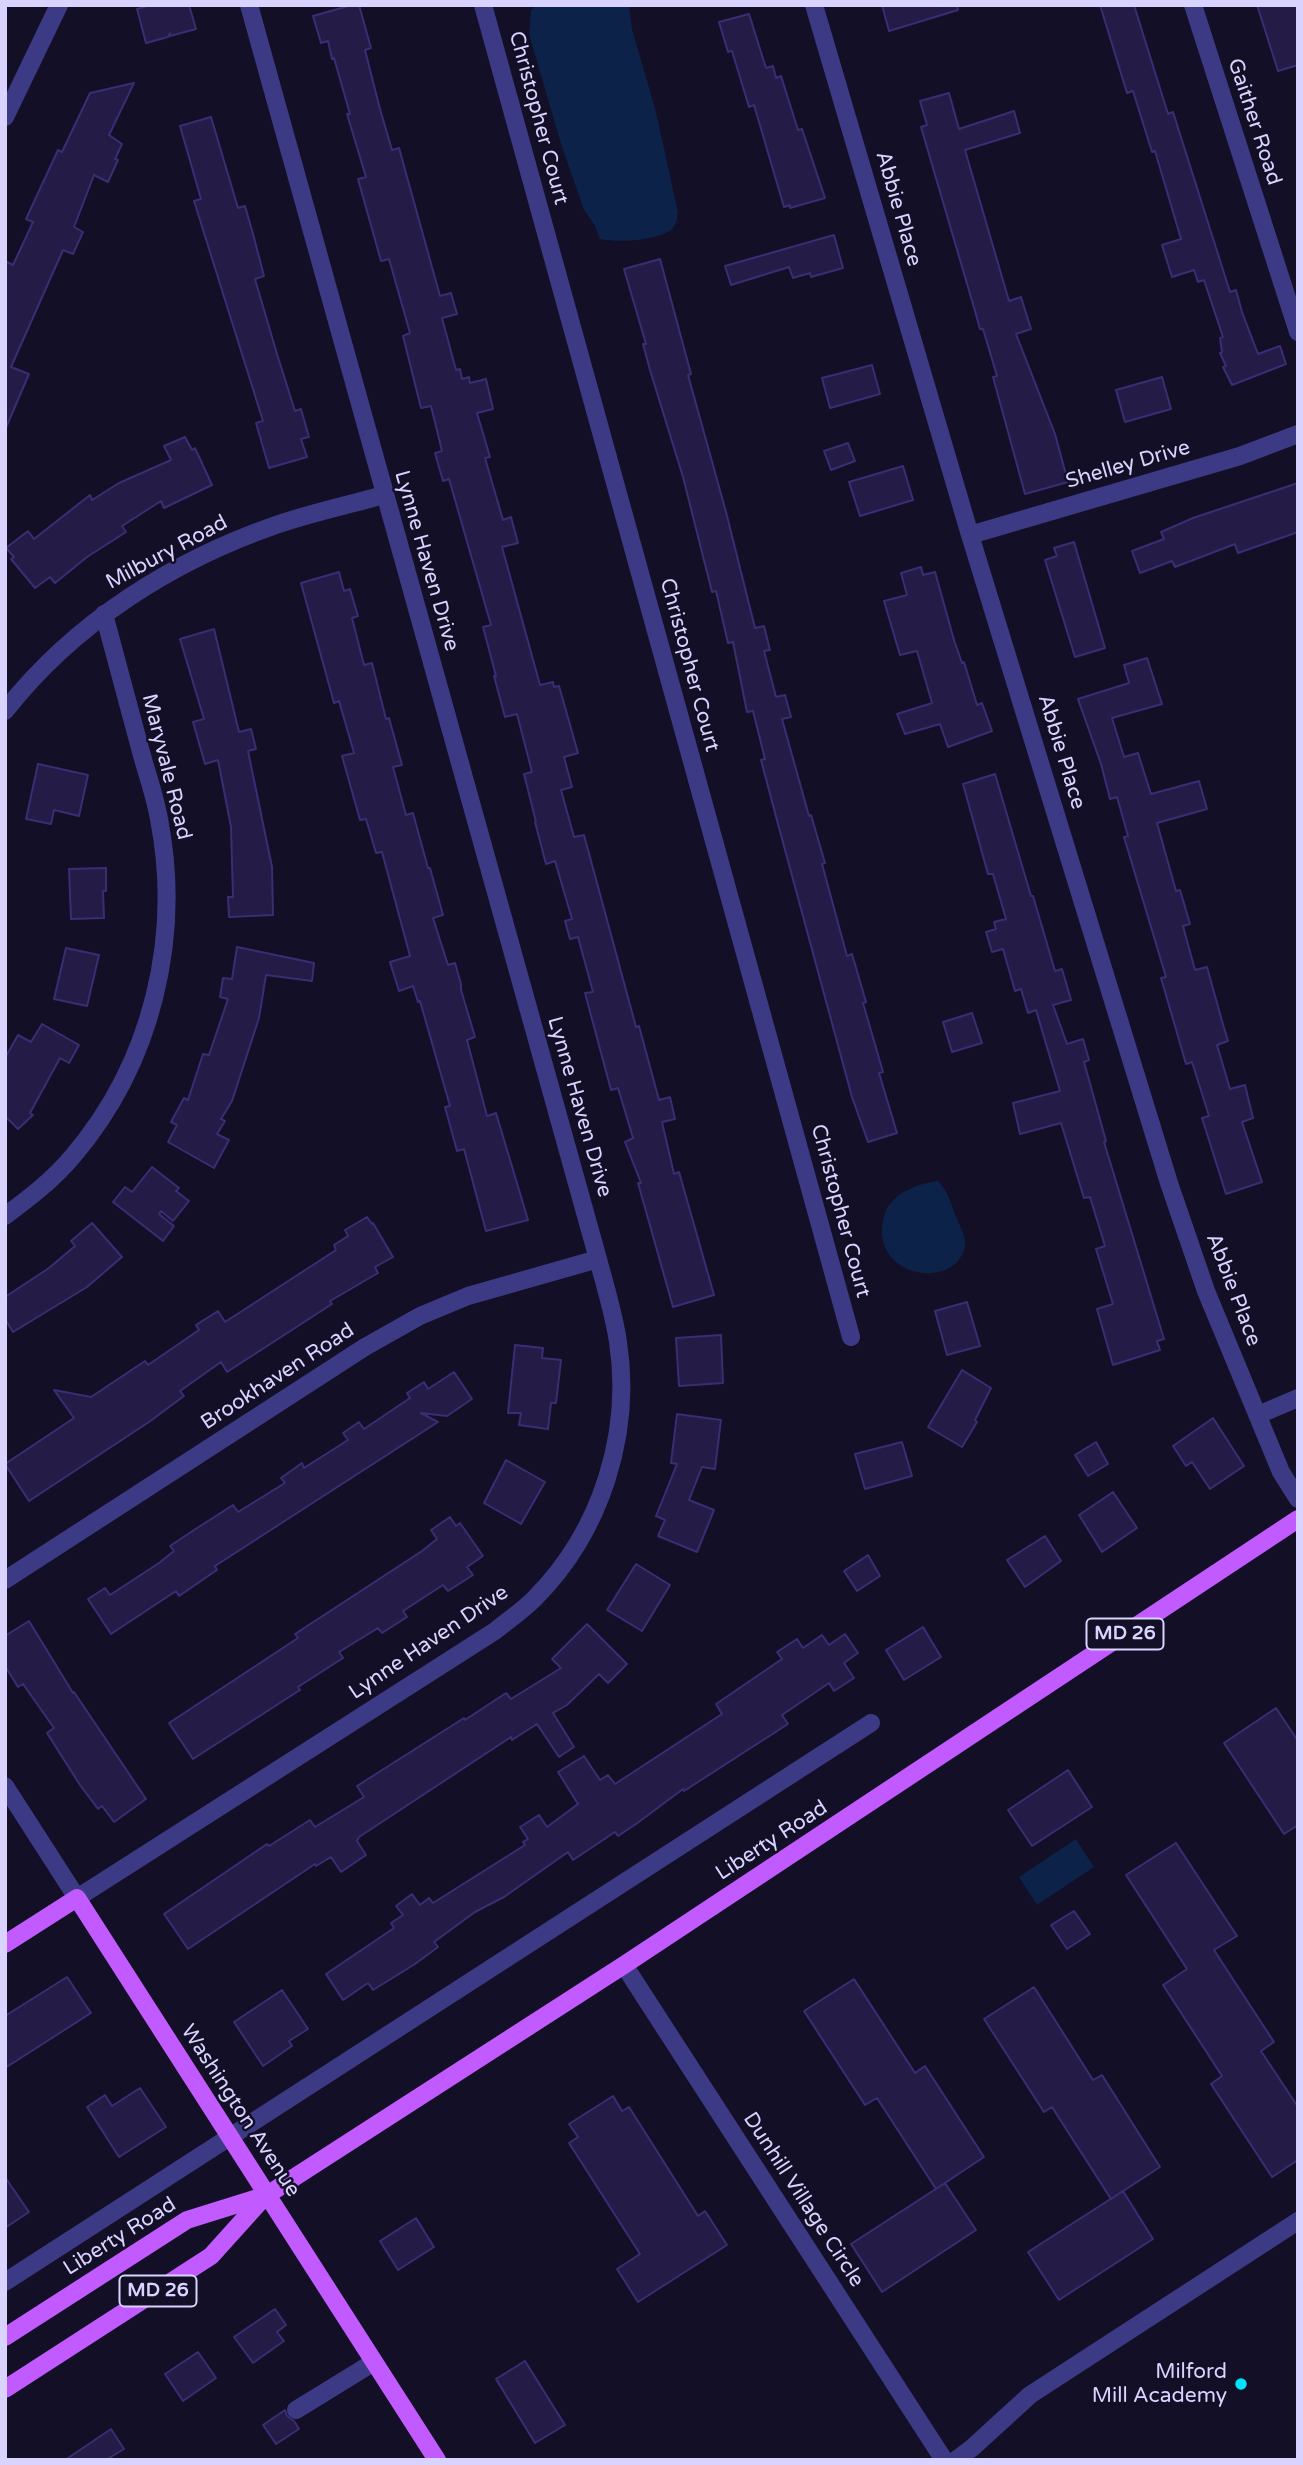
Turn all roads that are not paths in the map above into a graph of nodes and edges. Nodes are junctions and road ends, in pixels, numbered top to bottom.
1 (59, 5) edge
2 (249, 5) edge
3 (482, 5) edge
4 (814, 5) edge
5 (1193, 5) edge
6 (5, 117) edge
7 (1298, 332) edge
8 (1298, 434) edge
9 (384, 495) junction
10 (970, 535) junction
11 (104, 614) junction
12 (5, 711) edge
13 (5, 1216) edge
14 (598, 1259) junction
15 (851, 1337) dead end
16 (1298, 1398) edge
17 (1258, 1415) junction
18 (1298, 1499) edge
19 (1298, 1519) edge
20 (5, 1580) edge
21 (871, 1723) dead end
22 (5, 1786) edge
23 (77, 1898) junction
24 (5, 1944) edge
25 (624, 1965) junction
26 (229, 2136) junction
27 (267, 2194) junction
28 (1298, 2221) edge
29 (5, 2282) edge
30 (5, 2337) edge
31 (374, 2362) junction
32 (5, 2389) edge
33 (296, 2410) dead end
34 (437, 2460) edge
35 (944, 2460) edge
36 (956, 2460) edge

1 - 6 street
2 - 9 street, Lynne Haven Drive
3 - 15 street, Christopher Court
4 - 10 street, Abbie Place
5 - 7 street, Gaither Road
8 - 10 street, Shelley Drive
9 - 11 street, Milbury Road
9 - 14 street, Lynne Haven Drive
10 - 17 street, Abbie Place
11 - 12 street, Milbury Road
11 - 13 street, Maryvale Road
14 - 20 street, Brookhaven Road
14 - 23 street, Lynne Haven Drive
16 - 17 street
17 - 18 street, Abbie Place
19 - 25 main road, Liberty Road / MD 26
21 - 26 street
22 - 23 street, Washington Avenue
23 - 24 main road, Lynne Haven Drive
23 - 26 main road, Washington Avenue
25 - 27 main road, Liberty Road / MD 26
25 - 35 street, Dunhill Village Circle
26 - 27 main road, Washington Avenue
26 - 29 street
27 - 30 main road, Liberty Road / MD 26
27 - 31 main road, Washington Avenue
27 - 32 main road, Liberty Road / MD 26
28 - 36 street
31 - 33 street
31 - 34 main road, Washington Avenue

